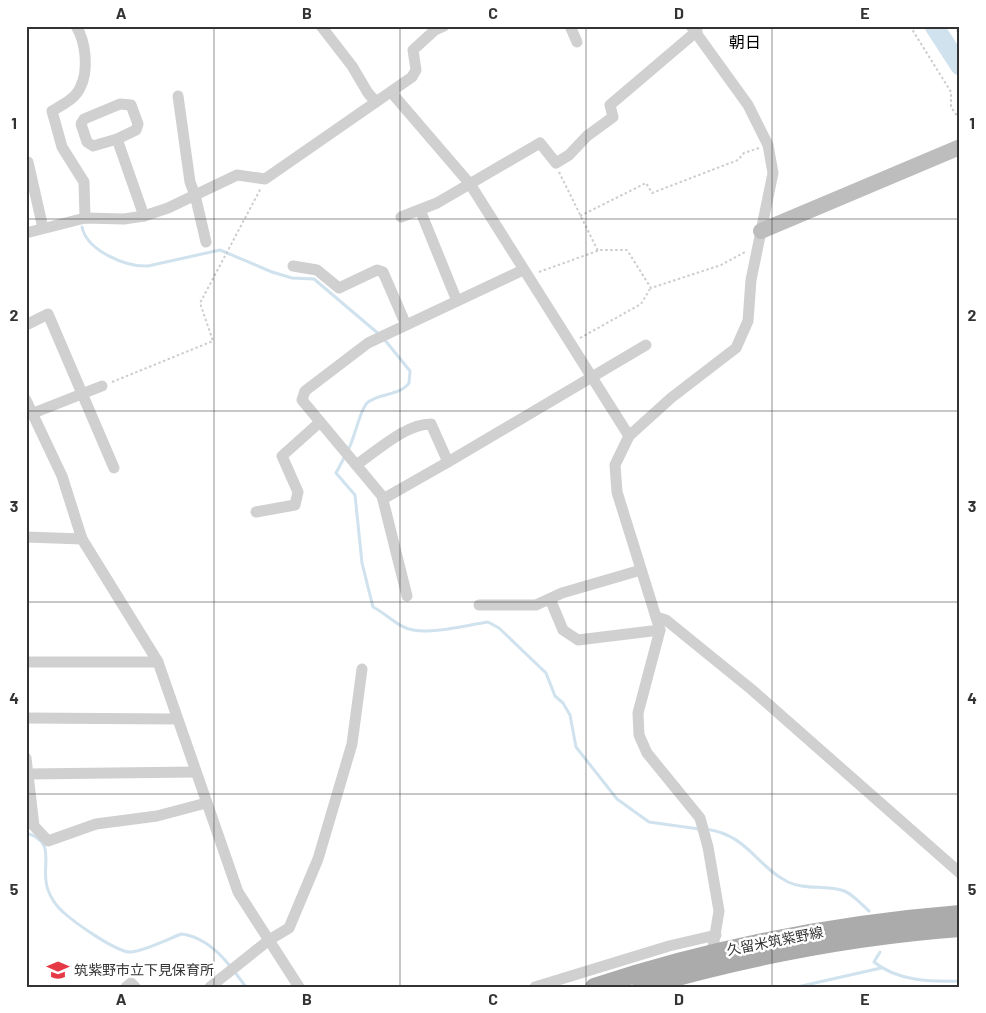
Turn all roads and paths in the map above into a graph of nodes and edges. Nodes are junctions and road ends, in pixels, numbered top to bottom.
1 (76, 26) edge
2 (321, 26) edge
3 (444, 26) edge
4 (570, 26) edge
5 (910, 26) edge
6 (954, 26) edge
7 (694, 29) edge
8 (960, 35) edge
9 (577, 42) dead end
10 (391, 92) junction
11 (178, 96) dead end
12 (376, 102) junction
13 (960, 120) edge
14 (117, 138) junction
15 (768, 145) junction
16 (960, 147) edge
17 (28, 162) dead end
18 (556, 163) junction
19 (265, 179) junction
20 (470, 184) junction
21 (195, 195) junction
22 (420, 210) junction
23 (144, 216) junction
24 (580, 216) junction
25 (401, 217) dead end
26 (85, 218) junction
27 (43, 228) junction
28 (26, 233) edge
29 (760, 239) junction
30 (206, 242) dead end
31 (598, 251) junction
32 (293, 266) dead end
33 (526, 273) junction
34 (651, 288) junction
35 (456, 301) junction
36 (26, 325) edge
37 (406, 325) junction
38 (569, 344) junction
39 (646, 345) dead end
40 (590, 378) junction
41 (102, 386) joint
42 (82, 394) junction
43 (26, 400) edge
44 (31, 414) junction
45 (320, 422) junction
46 (629, 436) junction
47 (448, 462) junction
48 (356, 465) junction
49 (114, 468) dead end
50 (383, 499) junction
51 (256, 512) dead end
52 (26, 537) edge
53 (82, 539) junction
54 (641, 570) junction
55 (407, 596) dead end
56 (550, 599) junction
57 (479, 605) dead end
58 (656, 616) junction
59 (660, 630) junction
60 (26, 662) edge
61 (158, 662) junction
62 (362, 668) dead end
63 (26, 718) edge
64 (177, 719) junction
65 (26, 758) edge
66 (195, 772) junction
67 (28, 774) junction
68 (206, 803) junction
69 (960, 873) edge
70 (960, 914) edge
71 (960, 928) edge
72 (716, 935) junction
73 (269, 940) junction
74 (712, 953) junction
75 (689, 979) edge
76 (126, 987) edge
77 (134, 987) edge
78 (210, 987) edge
79 (299, 987) edge
80 (535, 987) edge
81 (594, 987) edge
82 (641, 987) edge

1 - 26 street
2 - 12 street
3 - 10 street
4 - 9 street
5 - 13 path
6 - 8 path
7 - 15 street
7 - 18 street
10 - 12 street
10 - 20 street
11 - 21 street
12 - 19 street
14 - 14 street
14 - 23 street
15 - 24 path
15 - 29 street
16 - 29 street
17 - 27 street
18 - 20 street
18 - 24 path
19 - 21 street
19 - 41 path
20 - 22 street
20 - 33 street
21 - 23 street
21 - 30 street
22 - 25 street
22 - 35 street
23 - 26 street
24 - 31 path
26 - 27 street
27 - 28 street
29 - 34 path
29 - 46 street
31 - 33 path
31 - 34 path
32 - 37 street
33 - 35 street
33 - 38 street
34 - 38 path
35 - 37 street
36 - 42 street
37 - 45 street
38 - 40 street
39 - 40 street
40 - 46 street
40 - 47 street
41 - 42 street
42 - 44 street
42 - 49 street
43 - 44 street
44 - 53 street
45 - 48 street
45 - 51 street
46 - 54 street
47 - 48 street
47 - 50 street
48 - 50 street
50 - 55 street
52 - 53 street
53 - 61 street
54 - 56 street
54 - 58 street
56 - 57 street
56 - 59 street
58 - 59 street
58 - 69 street
59 - 72 street
60 - 61 street
61 - 64 street
62 - 73 street
63 - 64 street
64 - 66 street
65 - 67 street
66 - 67 street
66 - 68 street
67 - 68 street
68 - 73 street
70 - 74 main road, 久留米筑紫野線
71 - 75 main road, 久留米筑紫野線
72 - 74 street
72 - 80 street
73 - 78 street
73 - 79 street
74 - 81 main road, 久留米筑紫野線
75 - 82 main road, 久留米筑紫野線
76 - 77 street

